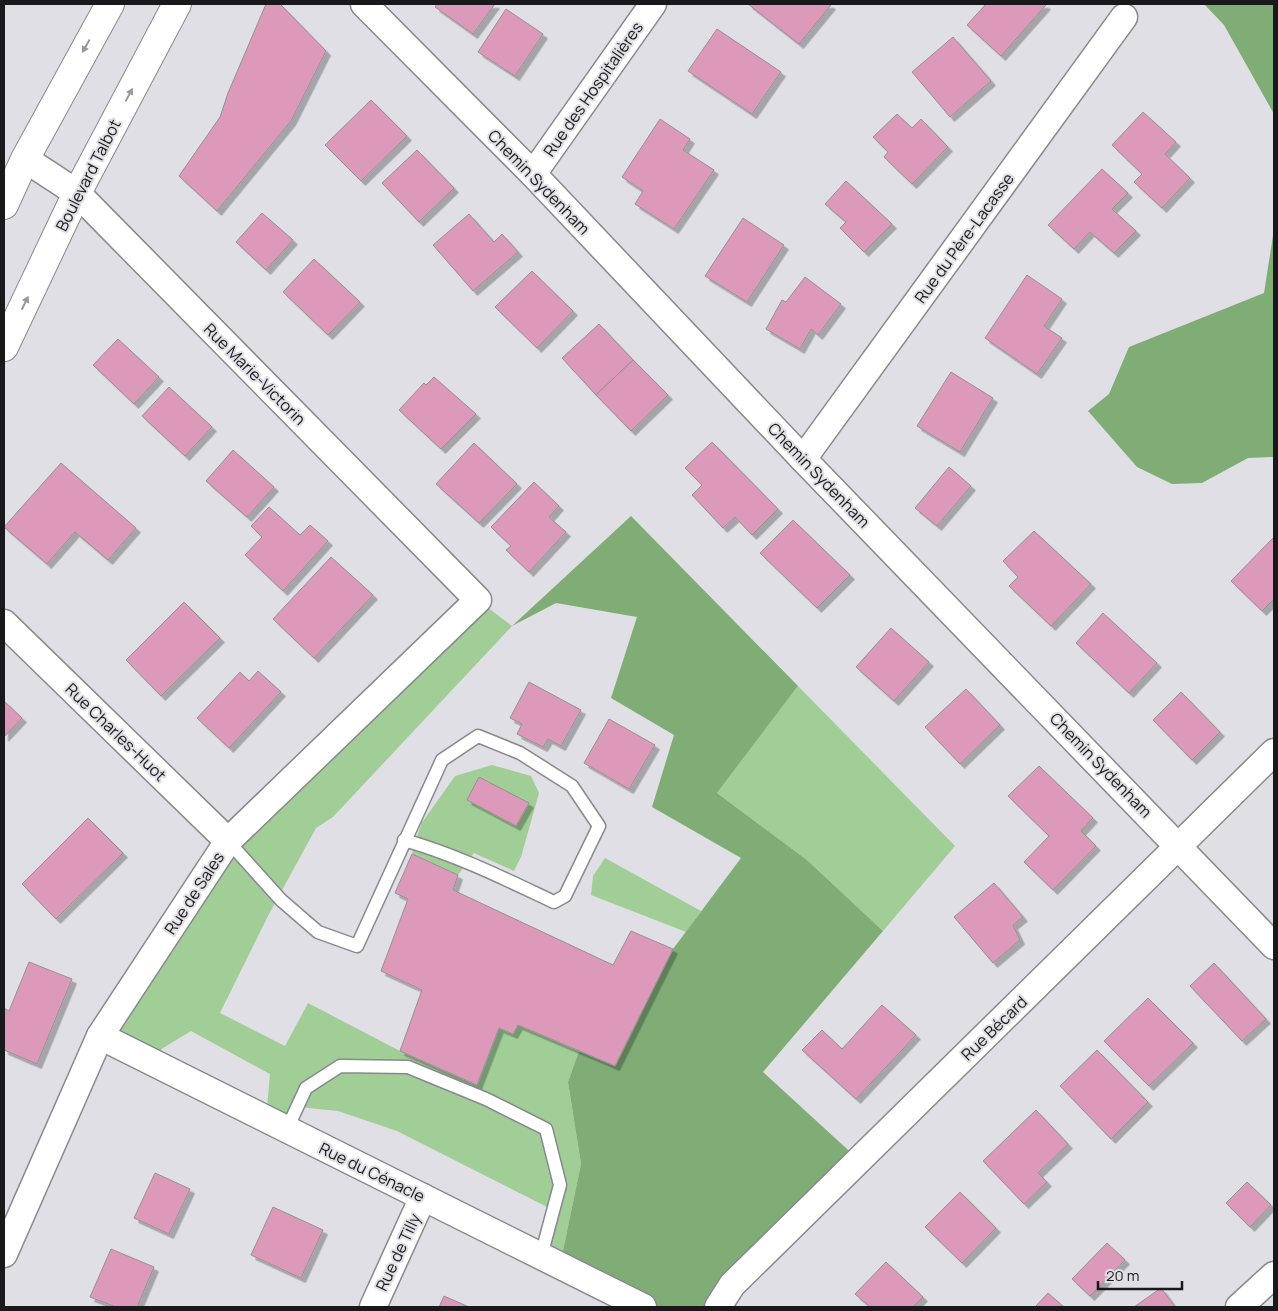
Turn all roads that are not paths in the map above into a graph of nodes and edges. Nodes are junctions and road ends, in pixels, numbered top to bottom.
1 (110, 4) edge
2 (177, 4) edge
3 (364, 4) edge
4 (653, 4) edge
5 (1124, 17) dead end
6 (24, 159) junction
7 (533, 174) junction
8 (77, 193) junction
9 (4, 205) edge
10 (4, 347) edge
11 (803, 459) junction
12 (478, 600) joint
13 (4, 623) edge
14 (1274, 752) edge
15 (404, 840) junction
16 (228, 841) junction
17 (1180, 846) junction
18 (1274, 946) edge
19 (100, 1036) junction
20 (286, 1129) junction
21 (423, 1197) junction
22 (4, 1254) edge
23 (541, 1256) junction
24 (1274, 1276) edge
25 (372, 1307) edge
26 (643, 1307) edge
27 (718, 1307) edge
28 (1239, 1307) edge

1 -> 6 main road
8 -> 2 main road, Boulevard Talbot
3 - 7 street, Chemin Sydenham
4 - 7 street, Rue des Hospitalières
5 - 11 street, Rue du Père-Lacasse
6 - 8 street, Rue Marie-Victorin
6 - 9 main road
7 - 11 street, Chemin Sydenham
10 -> 8 main road, Boulevard Talbot
8 - 12 street, Rue Marie-Victorin
11 - 17 street, Chemin Sydenham
12 - 16 street, Rue de Sales
13 - 16 street, Rue Charles-Huot
14 - 17 street, Rue Bécard
15 - 15 lane
15 - 16 lane
16 - 19 street, Rue de Sales
17 - 18 street, Chemin Sydenham
17 - 27 street, Rue Bécard
19 - 20 street, Rue du Cénacle
19 - 22 street, Rue de Sales
20 - 21 street, Rue du Cénacle
20 - 23 lane
21 - 23 street, Rue du Cénacle
21 - 25 street, Rue de Tilly
23 - 26 street, Rue du Cénacle
24 - 28 street

